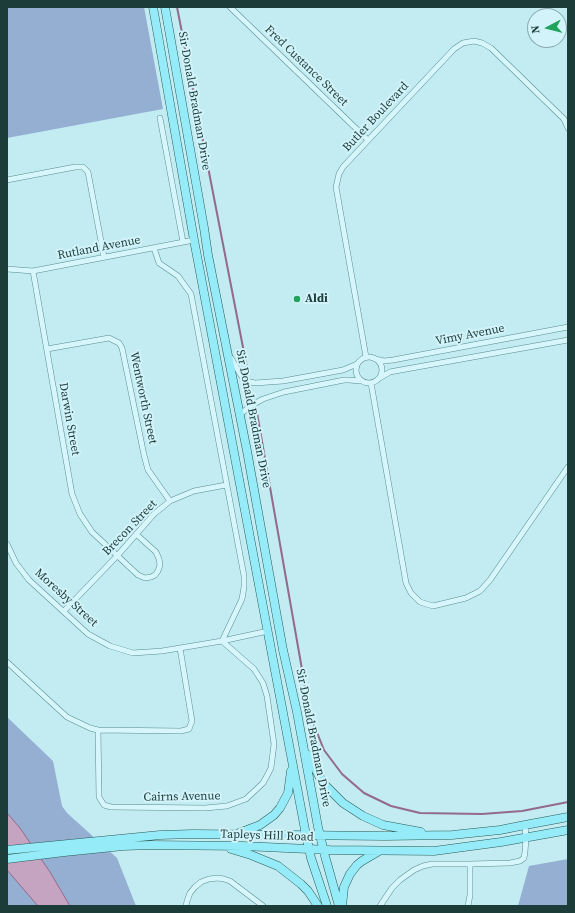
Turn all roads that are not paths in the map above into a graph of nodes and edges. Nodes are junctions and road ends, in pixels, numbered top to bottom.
1 (153, 7) edge
2 (165, 7) edge
3 (230, 7) edge
4 (160, 118) dead end
5 (568, 128) edge
6 (368, 140) junction
7 (7, 180) edge
8 (204, 228) junction
9 (194, 240) junction
10 (183, 242) junction
11 (154, 248) junction
12 (208, 255) junction
13 (104, 257) junction
14 (7, 269) edge
15 (33, 271) junction
16 (568, 326) edge
17 (568, 340) edge
18 (226, 346) junction
19 (47, 349) junction
20 (366, 357) junction
21 (375, 359) junction
22 (357, 364) junction
23 (378, 379) junction
24 (360, 381) junction
25 (371, 383) junction
26 (240, 415) junction
27 (568, 467) edge
28 (226, 485) junction
29 (170, 501) junction
30 (136, 534) junction
31 (7, 544) edge
32 (117, 556) junction
33 (64, 612) junction
34 (278, 617) junction
35 (268, 631) junction
36 (222, 641) junction
37 (180, 648) junction
38 (284, 650) junction
39 (7, 662) edge
40 (98, 730) junction
41 (303, 743) junction
42 (292, 764) junction
43 (568, 817) edge
44 (525, 825) junction
45 (568, 830) edge
46 (234, 835) junction
47 (306, 835) junction
48 (320, 835) junction
49 (437, 835) junction
50 (526, 838) junction
51 (219, 846) junction
52 (7, 850) edge
53 (309, 850) junction
54 (324, 850) junction
55 (380, 851) junction
56 (7, 859) edge
57 (470, 864) junction
58 (186, 906) edge
59 (263, 906) edge
60 (318, 906) edge
61 (327, 906) edge
62 (341, 906) edge
63 (380, 906) edge
64 (468, 906) edge

1 - 9 main road, Sir Donald Bradman Drive
2 - 8 main road, Sir Donald Bradman Drive
3 - 6 street, Fred Custance Street
4 - 10 street
5 - 6 street, Butler Boulevard
6 - 20 street, Butler Boulevard
7 - 13 street
8 - 9 main road
8 - 12 main road, Sir Donald Bradman Drive
9 - 10 street, Rutland Avenue
9 - 12 main road
9 - 35 main road, Sir Donald Bradman Drive
10 - 11 street, Rutland Avenue
11 - 13 street, Rutland Avenue
11 - 28 street
12 - 18 main road, Sir Donald Bradman Drive
13 - 15 street, Rutland Avenue
14 - 15 street, Rutland Avenue
15 - 19 street, Darwin Street
16 - 21 street, Vimy Avenue
17 - 23 street, Vimy Avenue
18 - 22 street
18 - 26 main road, Sir Donald Bradman Drive
19 - 29 street, Wentworth Street
19 - 32 street, Darwin Street
20 - 21 street
20 - 22 street
21 - 23 street
22 - 24 street
23 - 25 street
24 - 25 street
24 - 26 street
25 - 27 street
26 - 34 main road, Sir Donald Bradman Drive
28 - 29 street, Brecon Street
28 - 36 street
29 - 30 street, Brecon Street
30 - 32 street, Brecon Street
30 - 32 street, Darwin Street
31 - 33 street, Moresby Street
32 - 33 street, Brecon Street
33 - 37 street, Moresby Street
34 - 35 main road
34 - 38 main road, Sir Donald Bradman Drive
35 - 36 street, Moresby Street
35 - 38 main road
35 - 42 main road, Sir Donald Bradman Drive
36 - 37 street, Moresby Street
36 - 40 street, Cairns Avenue
37 - 40 street
38 - 41 main road, Sir Donald Bradman Drive
39 - 40 street
41 - 48 main road, Sir Donald Bradman Drive
41 - 49 main road
42 - 46 main road
42 - 47 main road, Sir Donald Bradman Drive
43 - 44 main road, Tapleys Hill Road
44 - 49 main road, Tapleys Hill Road
44 - 50 street
45 - 50 main road, Tapleys Hill Road
46 - 47 main road, Tapleys Hill Road
46 - 52 main road, Tapleys Hill Road
47 - 48 main road, Tapleys Hill Road
47 - 53 main road, Sir Donald Bradman Drive
48 - 49 main road, Tapleys Hill Road
48 - 54 main road, Sir Donald Bradman Drive
50 - 55 main road, Tapleys Hill Road
50 - 57 street
51 - 53 main road, Tapleys Hill Road
51 - 56 main road, Tapleys Hill Road
51 - 60 main road
53 - 54 main road, Tapleys Hill Road
53 - 61 main road, Sir Donald Bradman Drive
54 - 55 main road, Tapleys Hill Road
54 - 62 main road, Sir Donald Bradman Drive
55 - 62 main road
57 - 63 street
57 - 64 street
58 - 59 street

